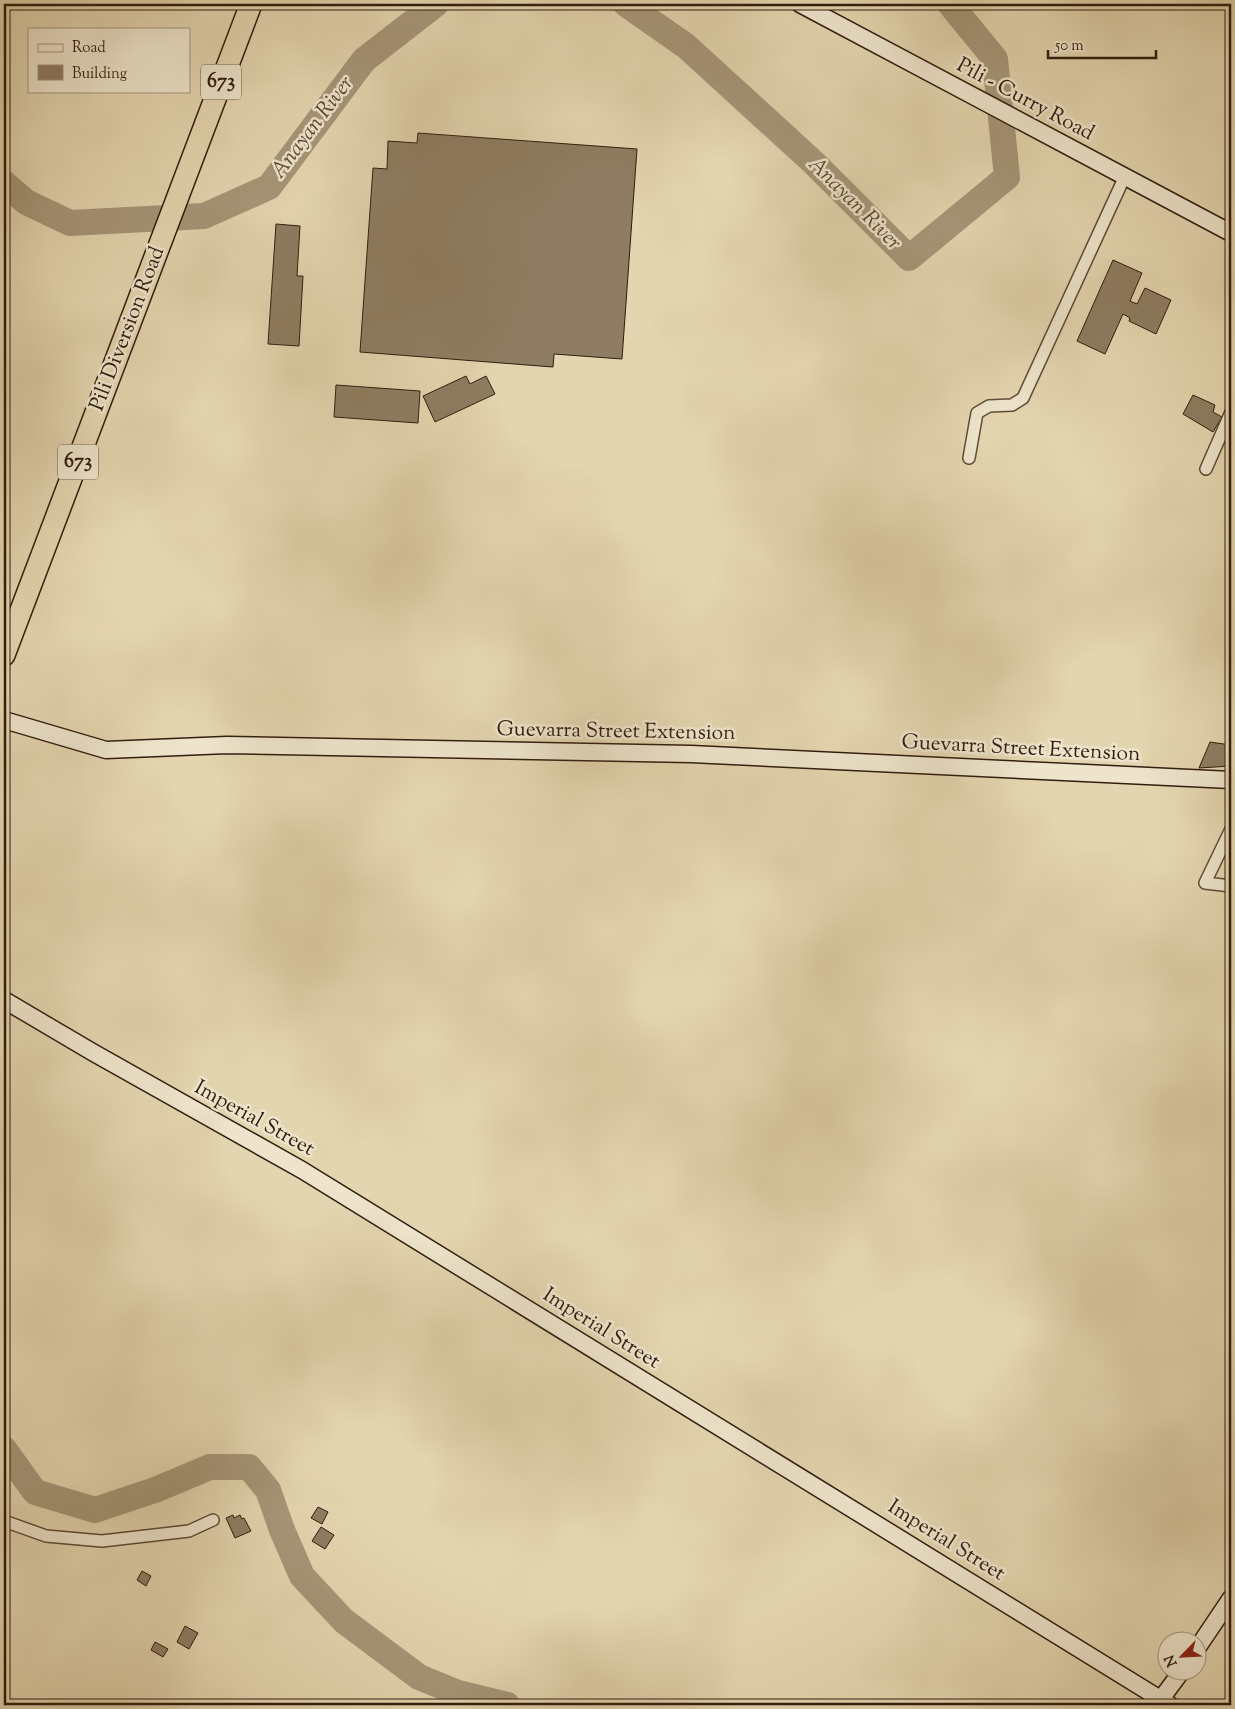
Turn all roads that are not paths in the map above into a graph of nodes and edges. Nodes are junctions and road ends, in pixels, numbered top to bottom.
1 (252, 4) edge
2 (800, 4) edge
3 (1125, 176) junction
4 (1231, 232) edge
5 (1231, 412) edge
6 (969, 458) dead end
7 (1206, 469) dead end
8 (4, 655) edge
9 (4, 720) edge
10 (1231, 780) edge
11 (1231, 828) edge
12 (1231, 886) edge
13 (4, 1000) edge
14 (213, 1520) dead end
15 (4, 1521) edge
16 (1231, 1598) edge
17 (1208, 1632) edge
18 (1175, 1682) edge
19 (1163, 1703) edge

1 - 8 highway, Pili Diversion Road / 673
2 - 3 street, Pili - Curry Road
3 - 4 street, Pili - Curry Road
3 - 6 street
5 - 7 street
9 - 10 street, Guevarra Street Extension
11 - 12 street
13 - 19 street, Imperial Street
14 - 15 street
16 - 17 street
18 - 19 street

